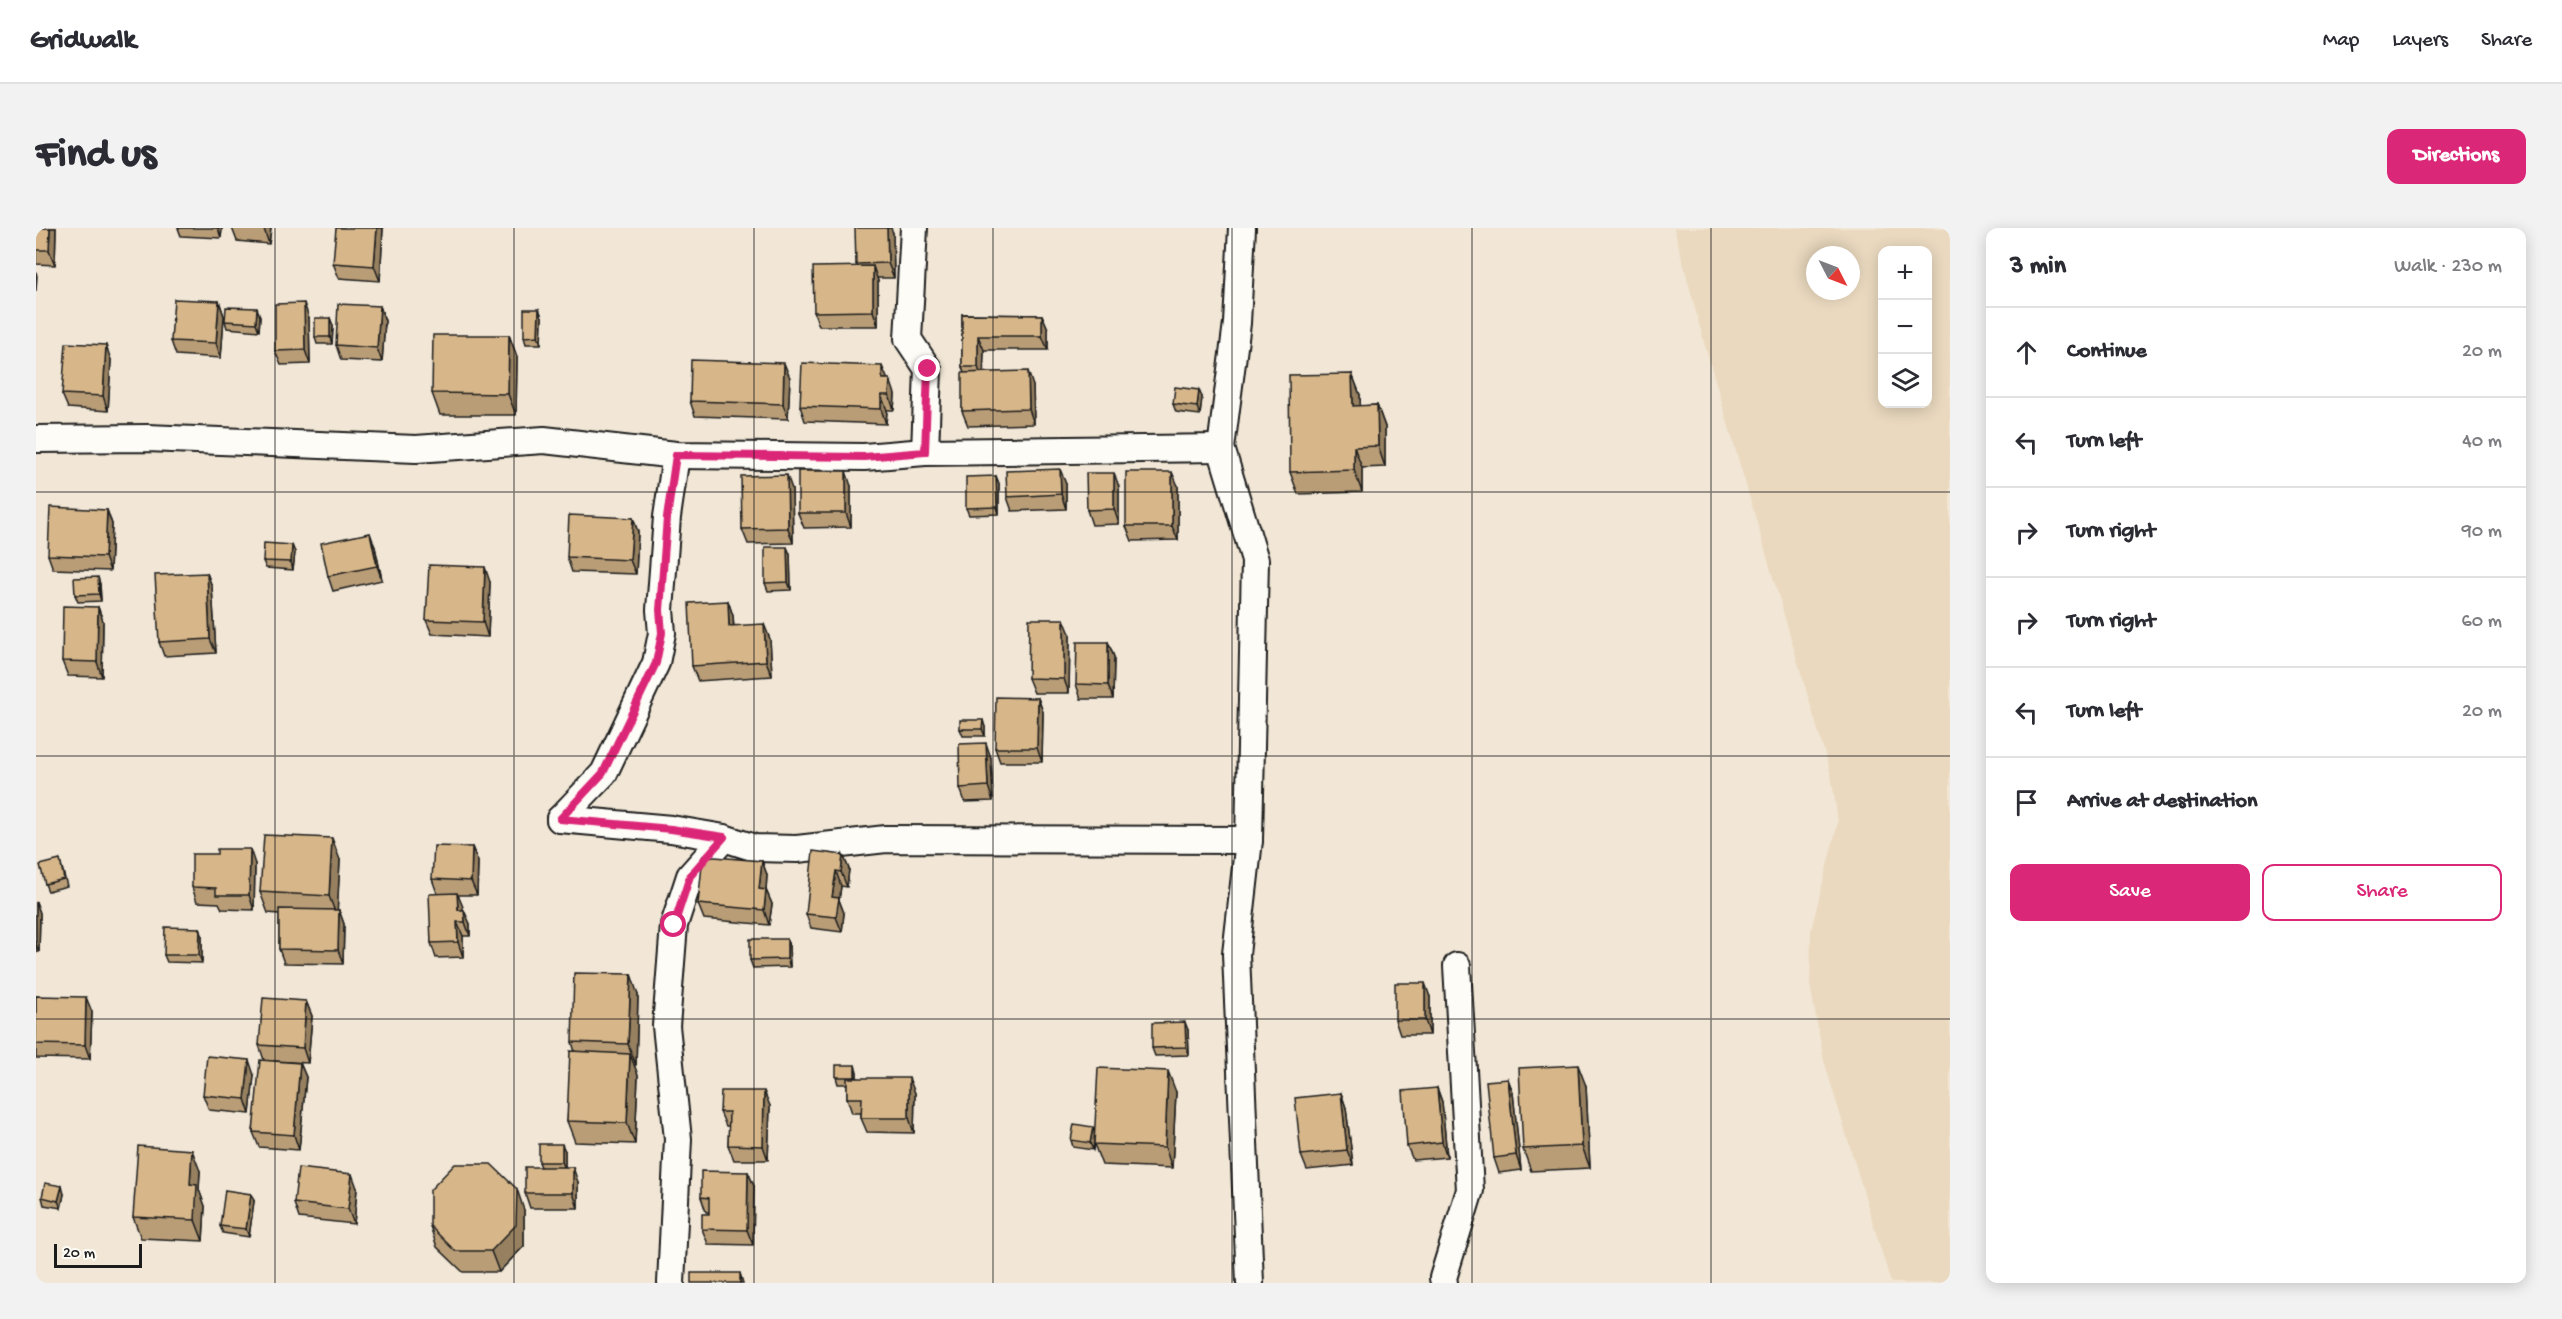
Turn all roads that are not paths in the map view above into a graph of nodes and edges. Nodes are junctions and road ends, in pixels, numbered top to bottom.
1 (914, 228) edge
2 (1242, 228) edge
3 (36, 439) edge
4 (1221, 448) junction
5 (925, 452) junction
6 (676, 455) junction
7 (724, 837) junction
8 (1249, 840) junction
9 (1457, 966) dead end
10 (671, 1283) edge
11 (1250, 1283) edge
12 (1444, 1283) edge

1 - 5 street
2 - 4 street
3 - 6 street
4 - 5 street
4 - 8 street
5 - 6 street
6 - 7 street
7 - 8 street
7 - 10 street
8 - 11 street
9 - 12 street

